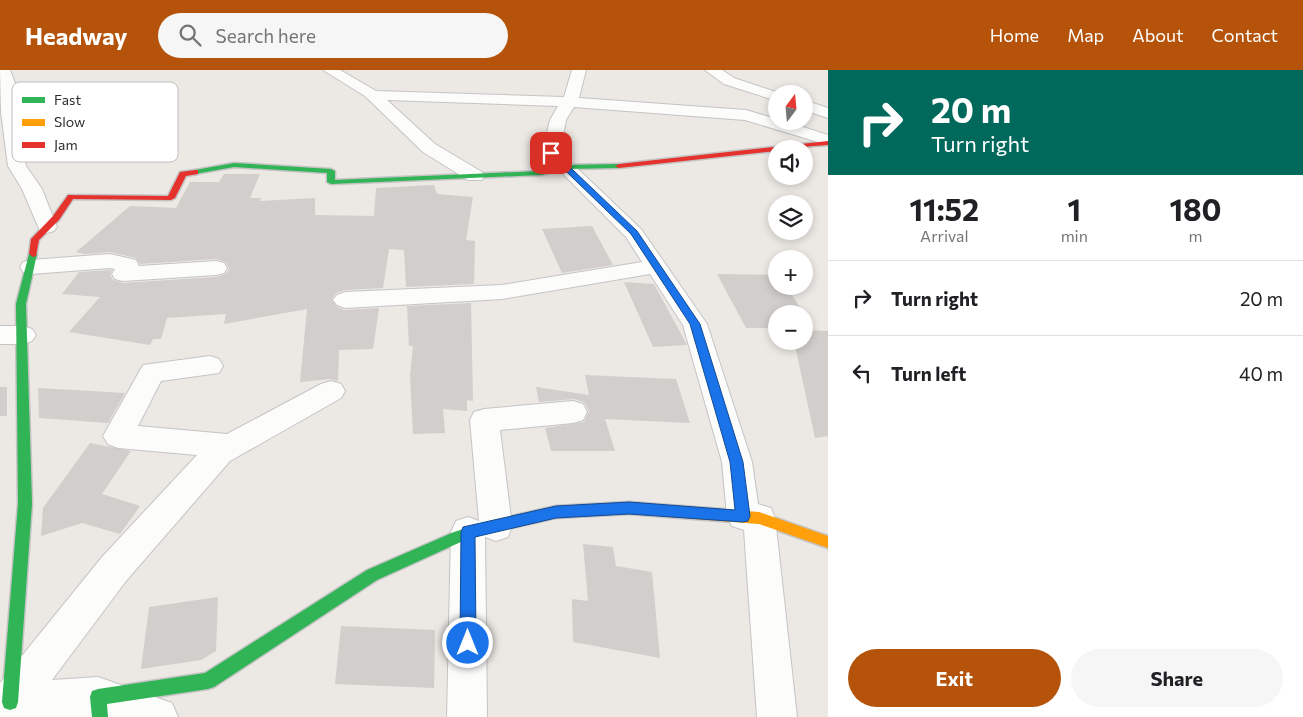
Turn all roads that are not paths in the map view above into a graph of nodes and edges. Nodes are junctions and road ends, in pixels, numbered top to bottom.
1 (3, 70) edge
2 (330, 70) edge
3 (579, 70) edge
4 (712, 70) edge
5 (768, 93) edge
6 (373, 95) junction
7 (569, 102) junction
8 (813, 108) edge
9 (828, 113) edge
10 (12, 132) edge
11 (828, 141) edge
12 (16, 162) edge
13 (565, 167) junction
14 (475, 176) junction
15 (47, 227) junction
16 (658, 266) junction
17 (31, 267) junction
18 (216, 268) dead end
19 (345, 300) dead end
20 (12, 335) edge
21 (210, 366) dead end
22 (331, 391) dead end
23 (573, 412) dead end
24 (229, 446) junction
25 (751, 517) junction
26 (482, 529) junction
27 (828, 542) edge
28 (5, 705) edge
29 (99, 707) edge
30 (158, 717) edge
31 (468, 717) edge
32 (777, 717) edge

1 - 10 street
2 - 6 street
3 - 7 street
4 - 5 street
6 - 7 street
6 - 14 street
7 - 11 street
7 - 13 street
8 - 9 street
11 - 13 street
12 - 15 street
13 - 14 street
13 - 16 street
14 - 15 street
15 - 17 street
16 - 19 street
16 - 25 street
17 - 18 street
17 - 20 street
20 - 28 street
21 - 24 street
22 - 24 street
23 - 26 street
24 - 28 street
25 - 26 street
25 - 27 street
25 - 32 street
26 - 29 street
26 - 31 street
28 - 29 street
29 - 30 street

